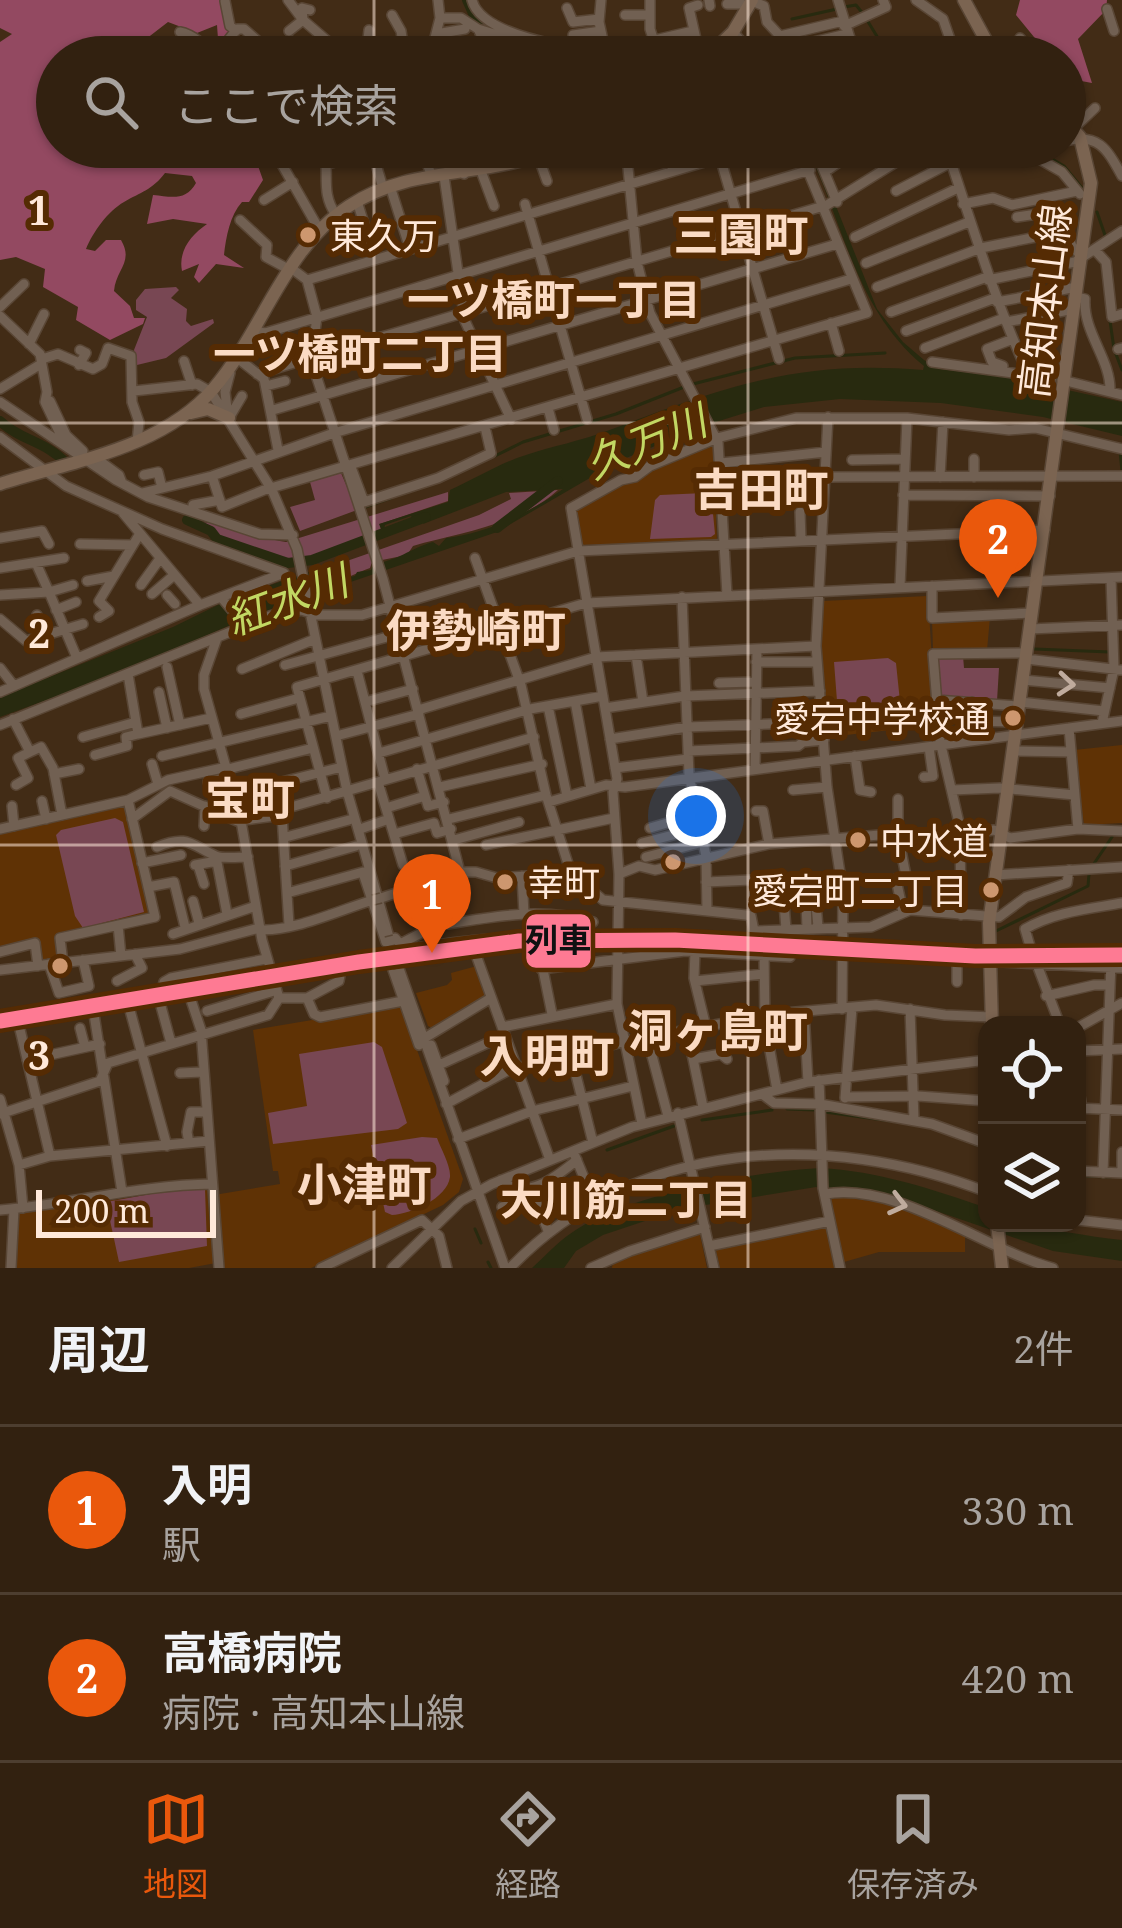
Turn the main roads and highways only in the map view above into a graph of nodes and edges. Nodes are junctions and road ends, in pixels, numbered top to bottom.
1 (964, 0) edge
2 (750, 3) edge
3 (728, 36) edge
4 (984, 36) edge
5 (1086, 159) edge
6 (492, 168) edge
7 (182, 416) junction
8 (229, 418) road end
9 (0, 484) edge
10 (992, 1016) edge
11 (997, 1233) edge
12 (1002, 1268) edge

1 - 4 main road
2 - 3 main road
5 - 10 main road, 高知本山線
6 - 7 main road
7 - 8 main road
7 - 9 main road
11 - 12 main road

